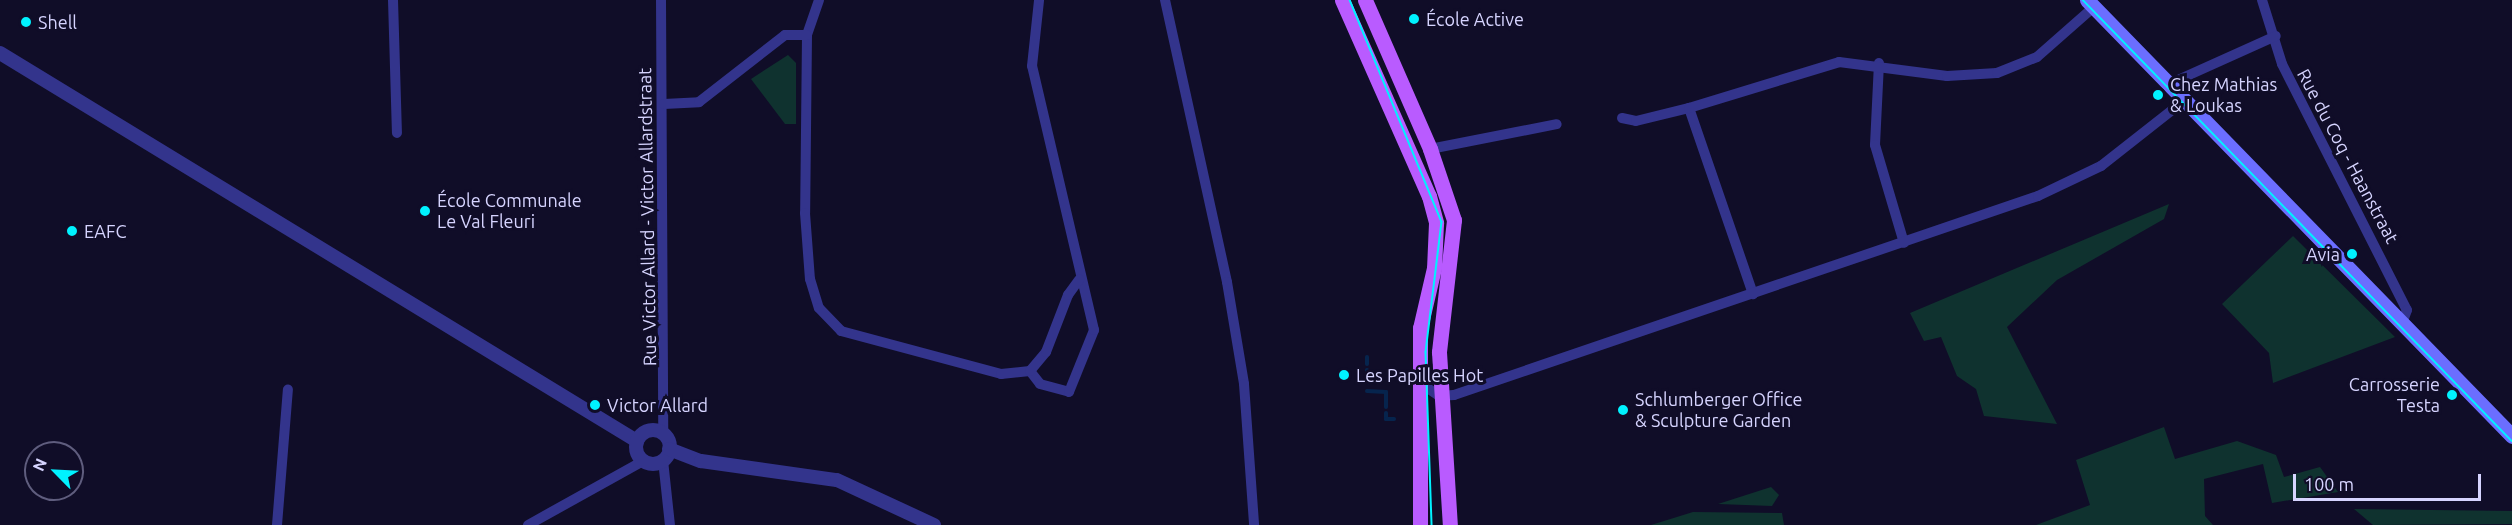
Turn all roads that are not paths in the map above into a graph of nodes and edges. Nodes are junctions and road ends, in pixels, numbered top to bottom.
1 (393, 0) edge
2 (661, 0) edge
3 (819, 0) edge
4 (1039, 0) edge
5 (1165, 0) edge
6 (1342, 0) edge
7 (1365, 0) edge
8 (2262, 0) edge
9 (2090, 3) edge
10 (807, 35) junction
11 (2276, 36) junction
12 (0, 53) edge
13 (1878, 63) junction
14 (2169, 84) junction
15 (2185, 100) junction
16 (664, 104) junction
17 (1689, 108) junction
18 (1622, 118) dead end
19 (1557, 124) dead end
20 (397, 133) dead end
21 (1430, 149) junction
22 (1904, 243) junction
23 (1079, 280) junction
24 (1753, 294) junction
25 (2402, 324) junction
26 (1030, 371) junction
27 (1420, 383) junction
28 (288, 388) dead end
29 (1443, 396) junction
30 (663, 434) junction
31 (2512, 436) edge
32 (637, 441) junction
33 (666, 455) junction
34 (643, 461) junction
35 (277, 525) edge
36 (528, 525) edge
37 (670, 525) edge
38 (933, 525) edge
39 (1254, 525) edge
40 (1420, 525) edge
41 (1450, 525) edge

1 - 20 street
2 - 16 street, Rue Victor Allard - Victor Allardstraat
3 - 10 street
4 - 23 street
5 - 39 street
6 - 27 main road
7 - 21 main road
8 - 11 street, Rue du Coq - Haanstraat
9 - 13 street
9 - 14 main road
10 - 16 street
10 - 26 street
11 - 14 street
11 - 25 street, Rue du Coq - Haanstraat
12 - 32 street
13 - 17 street
13 - 22 street
14 - 15 main road
15 - 22 street
15 - 25 main road
16 - 30 street, Rue Victor Allard - Victor Allardstraat
17 - 18 street
17 - 24 street
19 - 21 street
21 - 29 main road
22 - 24 street
23 - 26 street
23 - 26 street
24 - 29 street
25 - 31 main road
27 - 29 street
27 - 40 main road
28 - 35 street
29 - 41 main road
30 - 32 street
30 - 33 street
32 - 34 street
33 - 34 street
33 - 37 street
33 - 38 street
34 - 36 street

